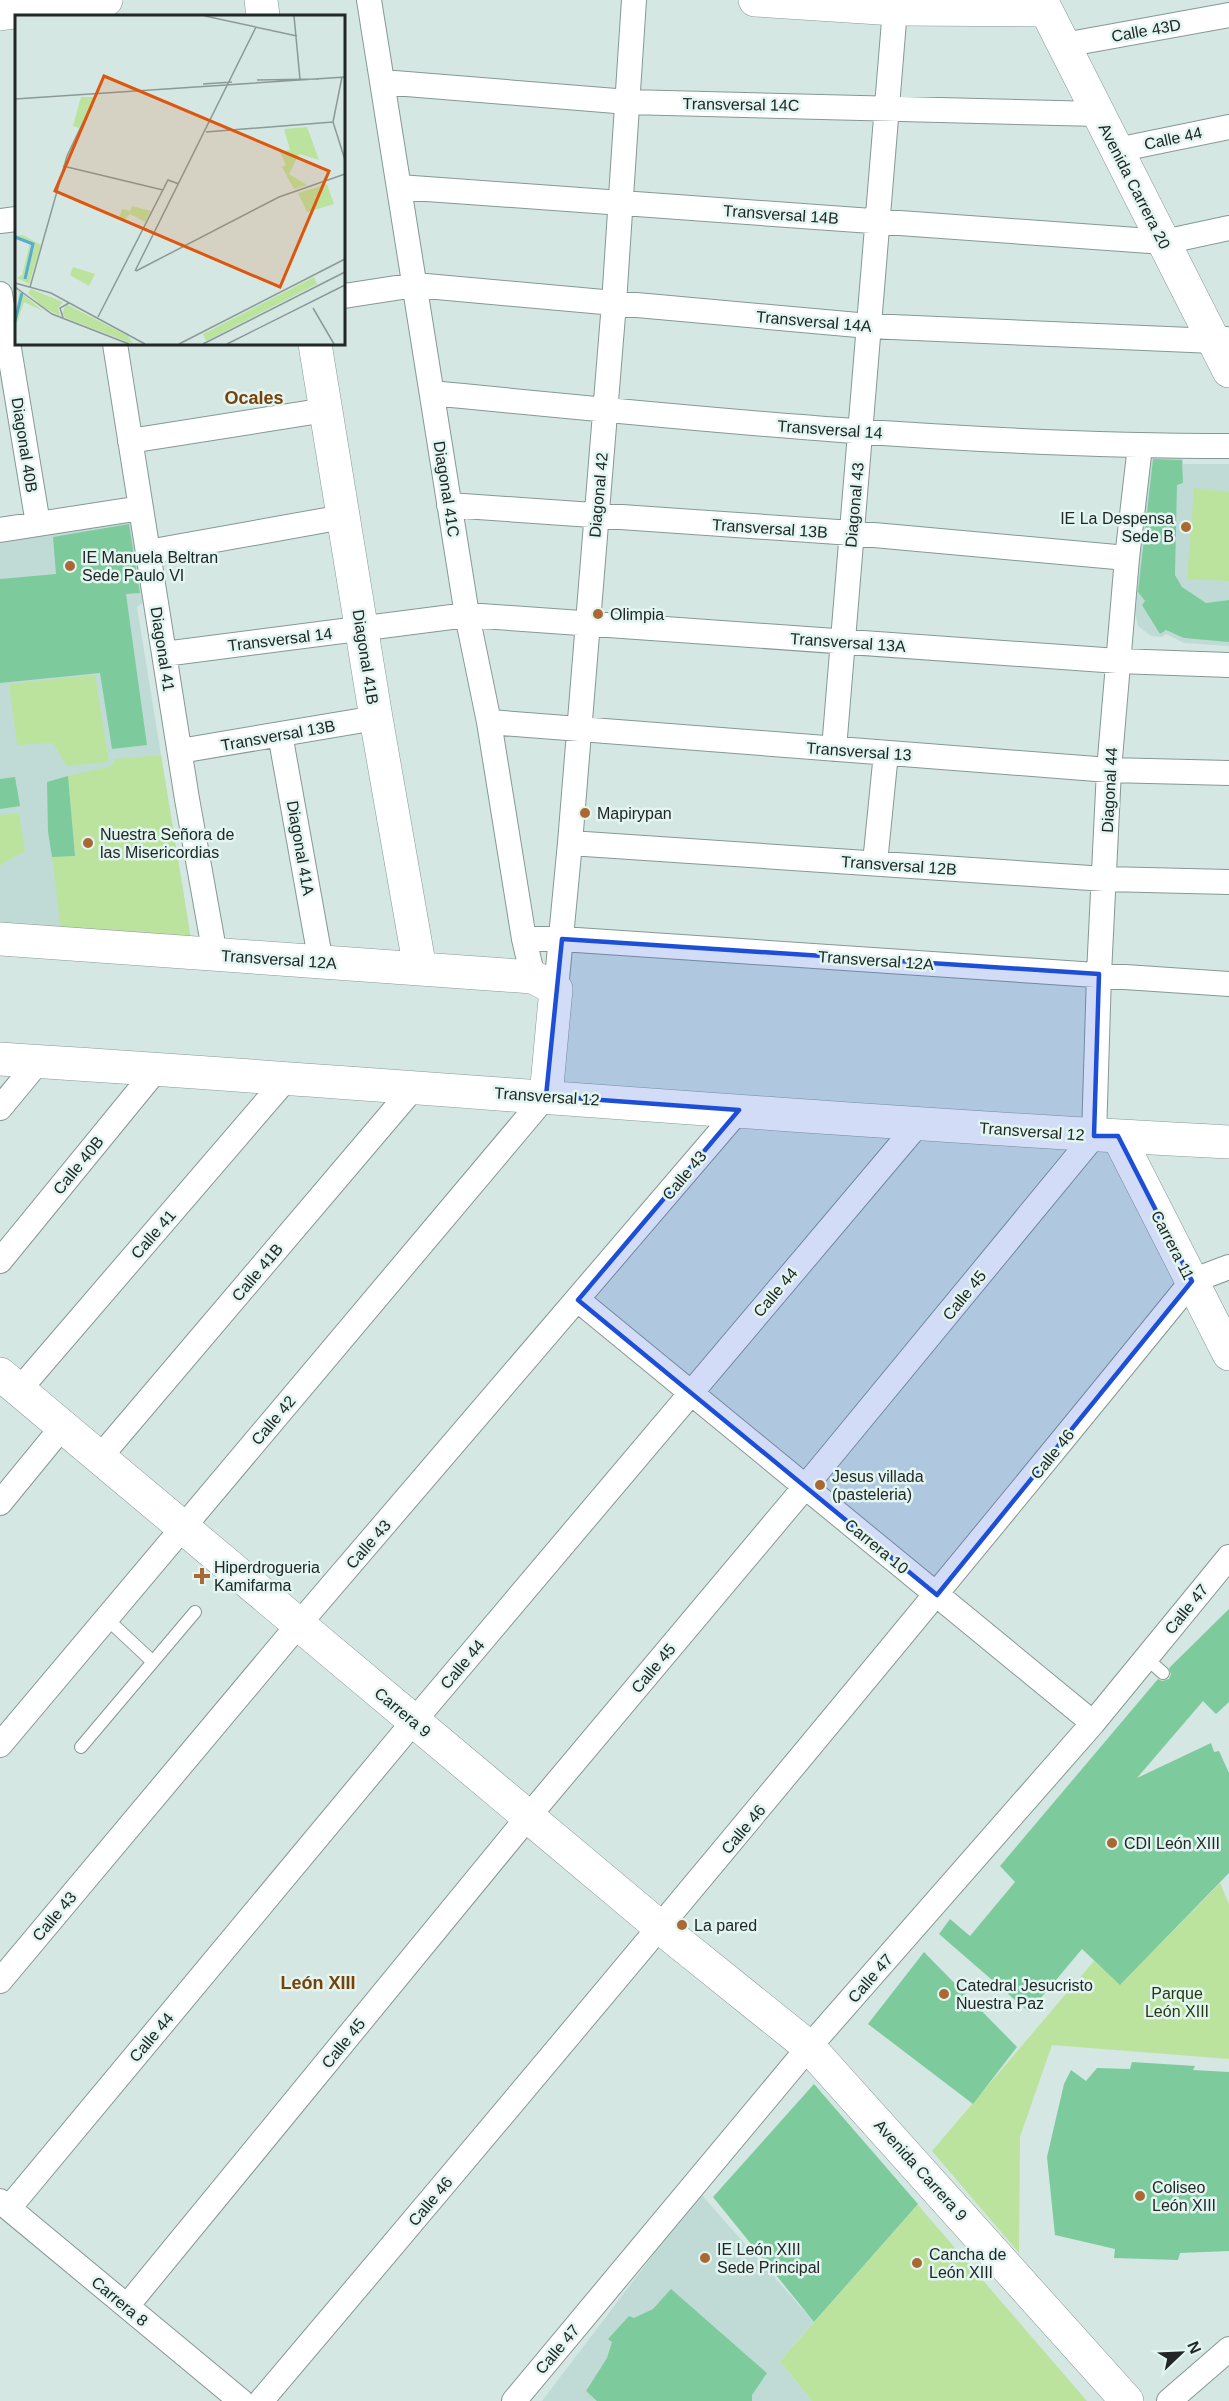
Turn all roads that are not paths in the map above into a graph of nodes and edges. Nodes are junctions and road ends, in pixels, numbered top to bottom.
1 (106, 0) edge
2 (261, 0) edge
3 (369, 0) edge
4 (634, 0) edge
5 (755, 0) edge
6 (1044, 5) edge
7 (62, 7) edge
8 (895, 9) junction
9 (0, 14) edge
10 (263, 15) edge
11 (1229, 15) edge
12 (1064, 45) junction
13 (382, 82) junction
14 (628, 102) junction
15 (887, 108) junction
16 (1099, 114) junction
17 (1229, 127) edge
18 (1117, 150) junction
19 (399, 187) junction
20 (620, 203) junction
21 (15, 219) edge
22 (0, 221) edge
23 (878, 221) junction
24 (1229, 228) edge
25 (1164, 242) junction
26 (415, 285) junction
27 (0, 294) edge
28 (345, 296) edge
29 (614, 303) junction
30 (869, 326) junction
31 (1221, 340) edge
32 (115, 345) edge
33 (315, 345) edge
34 (1229, 371) edge
35 (432, 393) junction
36 (326, 410) junction
37 (605, 410) junction
38 (860, 432) junction
39 (130, 441) junction
40 (1140, 446) junction
41 (1229, 446) edge
42 (449, 505) junction
43 (141, 508) junction
44 (596, 515) junction
45 (343, 517) junction
46 (38, 524) junction
47 (0, 530) edge
48 (852, 533) junction
49 (148, 552) junction
50 (1127, 558) junction
51 (467, 615) junction
52 (587, 624) junction
53 (361, 628) junction
54 (843, 642) junction
55 (164, 654) junction
56 (1118, 661) junction
57 (1229, 665) edge
58 (376, 718) junction
59 (489, 722) junction
60 (579, 729) junction
61 (280, 734) junction
62 (834, 749) junction
63 (180, 751) junction
64 (885, 753) junction
65 (1109, 770) junction
66 (1229, 773) edge
67 (570, 843) junction
68 (875, 863) junction
69 (1105, 879) junction
70 (1229, 882) edge
71 (0, 939) edge
72 (524, 939) junction
73 (562, 939) junction
74 (215, 955) junction
75 (321, 963) junction
76 (420, 969) junction
77 (1099, 974) junction
78 (544, 983) junction
79 (1229, 984) edge
80 (0, 1059) edge
81 (38, 1062) junction
82 (156, 1070) junction
83 (287, 1078) junction
84 (415, 1086) junction
85 (546, 1096) junction
86 (0, 1108) edge
87 (739, 1110) junction
88 (919, 1123) junction
89 (1106, 1136) junction
90 (1229, 1142) edge
91 (0, 1261) edge
92 (1229, 1267) edge
93 (1192, 1281) junction
94 (578, 1300) junction
95 (1229, 1354) edge
96 (9, 1382) edge
97 (690, 1392) junction
98 (63, 1426) junction
99 (100, 1457) junction
100 (806, 1487) junction
101 (1, 1501) edge
102 (183, 1527) junction
103 (1229, 1557) edge
104 (937, 1595) junction
105 (195, 1612) dead end
106 (106, 1618) junction
107 (299, 1624) junction
108 (152, 1661) junction
109 (414, 1721) junction
110 (1093, 1723) junction
111 (0, 1745) edge
112 (81, 1747) dead end
113 (528, 1817) junction
114 (661, 1928) junction
115 (0, 1981) edge
116 (809, 2047) junction
117 (5, 2205) edge
118 (127, 2306) junction
119 (1229, 2349) edge
120 (241, 2401) edge
121 (261, 2401) edge
122 (514, 2401) edge
123 (1127, 2401) edge
124 (1169, 2401) edge

1 - 7 street
2 - 10 street
3 - 13 street, Diagonal 41C
4 - 14 street, Diagonal 42
5 - 8 street
6 - 8 street
6 - 12 street, Avenida Carrera 20
7 - 9 street
8 - 15 street, Diagonal 43
11 - 12 street, Calle 43D
12 - 16 street, Avenida Carrera 20
13 - 14 street, Transversal 14C
13 - 19 street, Diagonal 41C
14 - 15 street, Transversal 14C
14 - 20 street, Diagonal 42
15 - 16 street, Transversal 14C
15 - 23 street, Diagonal 43
16 - 18 street, Avenida Carrera 20
17 - 18 street, Calle 44
18 - 25 street, Avenida Carrera 20
19 - 20 street, Transversal 14B
19 - 26 street, Diagonal 41C
20 - 23 street, Transversal 14B
20 - 29 street, Diagonal 42
21 - 22 street
23 - 25 street, Transversal 14B
23 - 30 street, Diagonal 43
24 - 25 street, Transversal 14B
25 - 31 street, Avenida Carrera 20
26 - 28 street, Transversal 14A
26 - 29 street, Transversal 14A
26 - 35 street, Diagonal 41C
27 - 46 street, Diagonal 40B
29 - 30 street, Transversal 14A
29 - 37 street, Diagonal 42
30 - 31 street, Transversal 14A
30 - 38 street, Diagonal 43
31 - 34 street, Avenida Carrera 20
32 - 39 street, Diagonal 41
33 - 36 street, Diagonal 41B
35 - 37 street, Transversal 14
35 - 42 street, Diagonal 41C
36 - 39 street
36 - 45 street, Diagonal 41B
37 - 38 street, Transversal 14
37 - 44 street, Diagonal 42
38 - 40 street, Transversal 14
38 - 48 street, Diagonal 43
39 - 43 street, Diagonal 41
40 - 41 street, Transversal 14
40 - 50 street, Diagonal 44
42 - 44 street, Transversal 13B
42 - 51 street, Diagonal 41C
43 - 46 street
43 - 49 street, Diagonal 41
44 - 48 street, Transversal 13B
44 - 52 street, Diagonal 42
45 - 49 street
45 - 53 street, Diagonal 41B
46 - 47 street
48 - 50 street, Transversal 13B
48 - 54 street, Diagonal 43
49 - 55 street, Diagonal 41
50 - 56 street, Diagonal 44
51 - 52 street, Transversal 13A
51 - 53 street, Transversal 14
51 - 59 street, Diagonal 41C
52 - 54 street, Transversal 13A
52 - 60 street, Diagonal 42
53 - 55 street, Transversal 14
53 - 58 street, Diagonal 41B
54 - 56 street, Transversal 13A
54 - 62 street, Diagonal 43
55 - 63 street, Diagonal 41
56 - 57 street, Transversal 13A
56 - 65 street, Diagonal 44
58 - 61 street, Transversal 13B
58 - 76 street, Diagonal 41B
59 - 60 street, Transversal 13
59 - 72 street, Diagonal 41C
60 - 62 street, Transversal 13
60 - 67 street, Diagonal 42
61 - 63 street, Transversal 13B
61 - 75 street, Diagonal 41A
62 - 64 street, Transversal 13
63 - 74 street, Diagonal 41
64 - 65 street, Transversal 13
64 - 68 street
65 - 66 street, Transversal 13
65 - 69 street, Diagonal 44
67 - 68 street, Transversal 12B
67 - 73 street, Diagonal 42
68 - 69 street, Transversal 12B
69 - 70 street, Transversal 12B
69 - 77 street, Diagonal 44
71 - 74 street, Transversal 12A
72 - 73 street, Transversal 12A
72 - 78 street, Diagonal 41C
73 - 77 street, Transversal 12A
73 - 78 street, Diagonal 42
74 - 75 street, Transversal 12A
75 - 76 street, Transversal 12A
76 - 78 street, Transversal 12A
77 - 79 street, Transversal 12A
77 - 89 street, Diagonal 44
78 - 85 street
80 - 81 street, Transversal 12
81 - 82 street, Transversal 12
81 - 86 street
82 - 83 street, Transversal 12
82 - 91 street, Calle 40B
83 - 84 street, Transversal 12
83 - 96 street, Calle 41
84 - 85 street, Transversal 12
84 - 99 street, Calle 41B
85 - 87 street, Transversal 12
85 - 102 street, Calle 42
87 - 88 street, Transversal 12
87 - 94 street, Calle 43
88 - 89 street, Transversal 12
88 - 97 street, Calle 44
89 - 90 street
89 - 93 street, Carrera 11
89 - 100 street, Calle 45
92 - 93 street
93 - 95 street, Carrera 11
93 - 104 street, Calle 46
94 - 97 street, Carrera 10
94 - 107 street, Calle 43
96 - 98 street, Carrera 9
97 - 100 street, Carrera 10
97 - 109 street, Calle 44
98 - 99 street, Carrera 9
98 - 101 street
99 - 102 street, Carrera 9
100 - 104 street, Carrera 10
100 - 113 street, Calle 45
102 - 106 street, Calle 42
102 - 107 street, Carrera 9
103 - 110 street, Calle 47
104 - 110 street, Carrera 10
104 - 114 street, Calle 46
105 - 108 lane
106 - 108 lane
106 - 111 street, Calle 42
107 - 109 street, Carrera 9
107 - 115 street, Calle 43
108 - 112 lane
109 - 113 street, Carrera 9
109 - 117 street, Calle 44
110 - 116 street, Calle 47
113 - 114 street, Carrera 9
113 - 118 street, Calle 45
114 - 116 street, Carrera 9
114 - 121 street, Calle 46
116 - 122 street, Calle 47
116 - 123 street, Avenida Carrera 9
117 - 118 street, Carrera 8
118 - 120 street, Carrera 8
119 - 124 street

